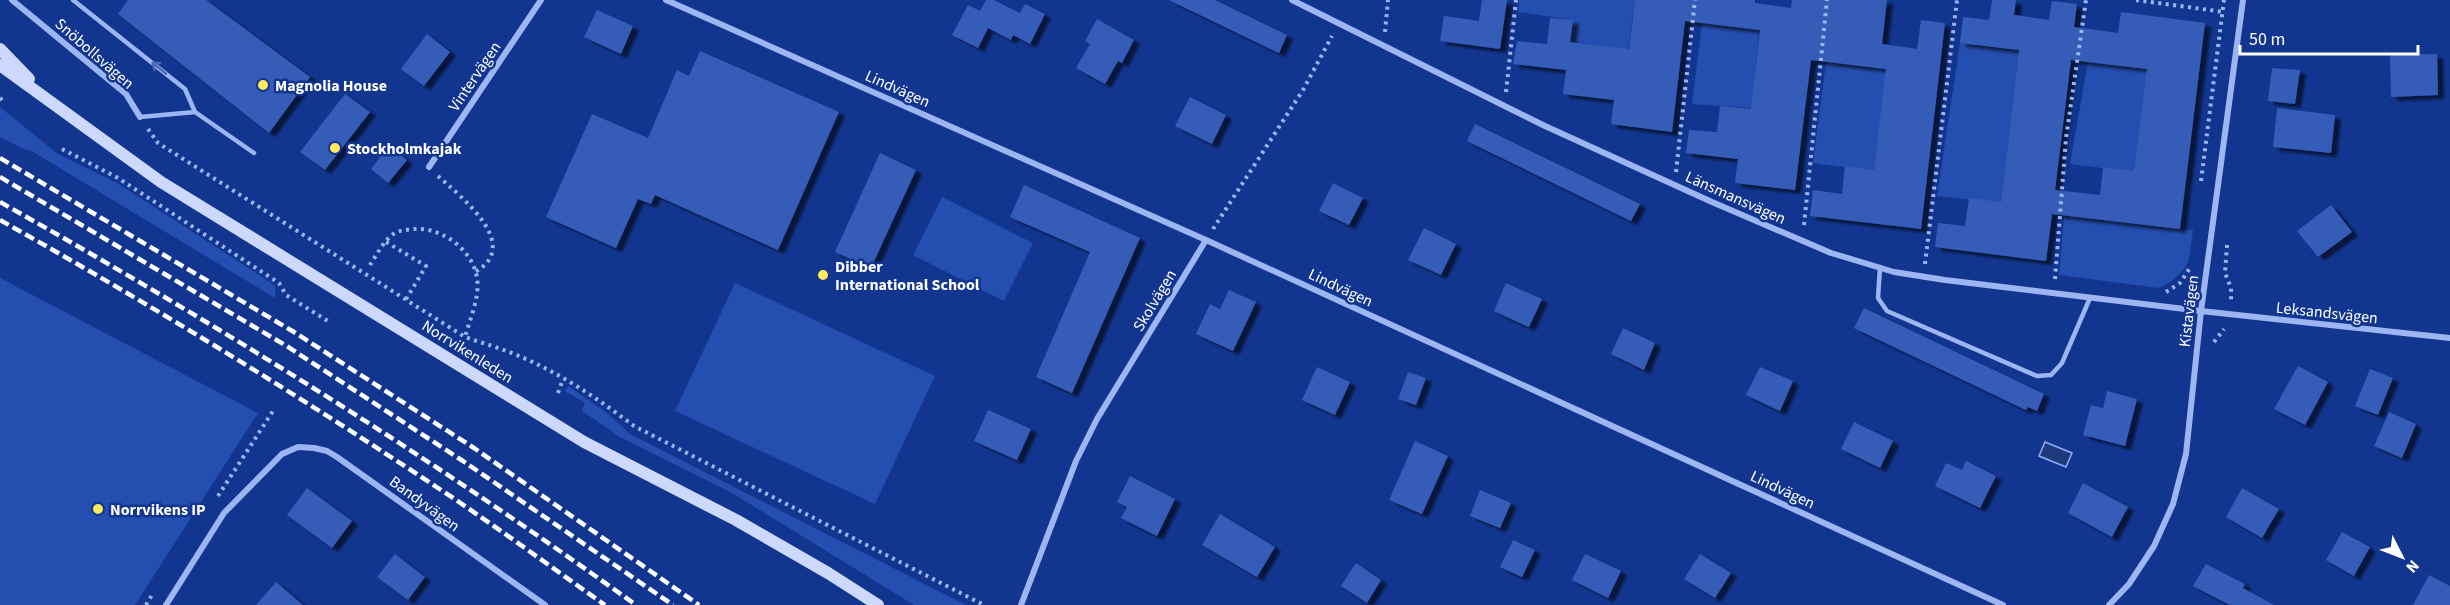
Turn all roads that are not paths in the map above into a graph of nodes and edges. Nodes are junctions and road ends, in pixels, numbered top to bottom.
1 (12, 0) edge
2 (73, 0) edge
3 (541, 0) edge
4 (666, 0) edge
5 (1292, 0) edge
6 (2243, 0) edge
7 (0, 50) edge
8 (0, 65) edge
9 (54, 103) junction
10 (195, 112) junction
11 (140, 117) joint
12 (254, 153) dead end
13 (429, 167) road end
14 (1206, 240) junction
15 (1880, 267) junction
16 (2090, 298) junction
17 (2201, 311) junction
18 (2450, 338) edge
19 (166, 605) edge
20 (545, 605) edge
21 (878, 605) edge
22 (1021, 605) edge
23 (2003, 605) edge
24 (2109, 605) edge

1 - 11 street, Snöbollsvägen
10 -> 2 lane, Snöbollsvägen
3 - 13 street, Vintervägen
4 - 14 street, Lindvägen
5 - 15 street, Länsmansvägen
6 - 17 street, Kistavägen
7 - 9 main road, Norrvikenleden
8 - 9 main road, Norrvikenleden
9 - 21 main road, Norrvikenleden
10 - 11 lane
10 - 12 lane, Snöbollsvägen
14 - 22 street, Skolvägen
14 - 23 street, Lindvägen
15 - 16 street, Länsmansvägen
15 - 16 lane
16 - 17 street, Länsmansvägen
17 - 18 street, Leksandsvägen
17 - 24 street, Kistavägen
19 - 20 street, Bandyvägen

